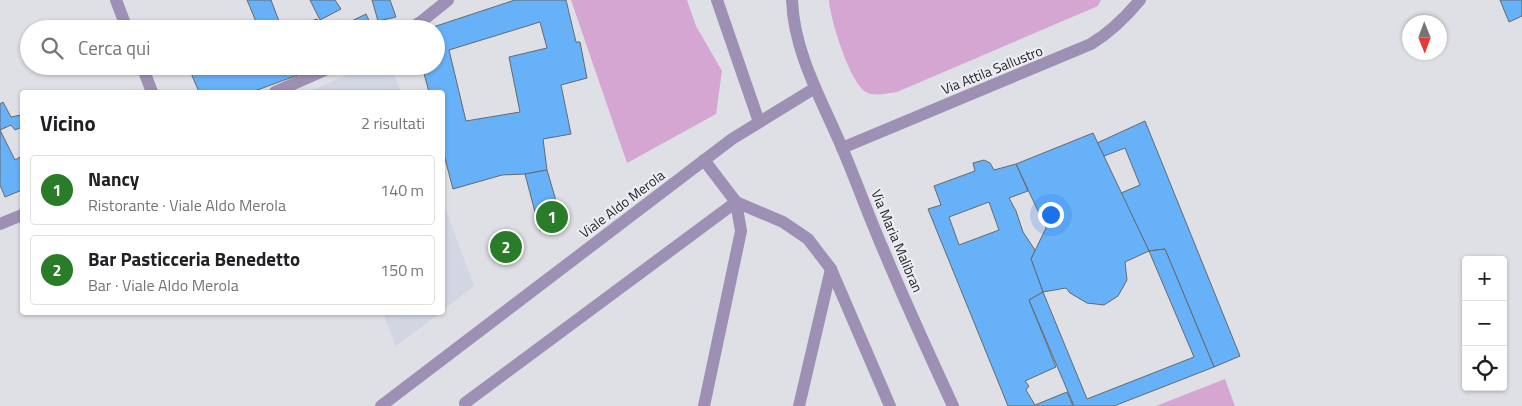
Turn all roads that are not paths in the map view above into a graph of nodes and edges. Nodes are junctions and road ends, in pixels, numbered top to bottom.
1 (116, 0) edge
2 (448, 0) edge
3 (717, 0) edge
4 (792, 0) edge
5 (1140, 0) edge
6 (124, 20) edge
7 (423, 20) edge
8 (145, 75) edge
9 (314, 75) edge
10 (815, 88) junction
11 (151, 90) edge
12 (280, 90) edge
13 (759, 122) junction
14 (842, 148) junction
15 (704, 160) junction
16 (736, 202) junction
17 (20, 215) edge
18 (0, 224) edge
19 (830, 269) junction
20 (465, 402) dead end
21 (380, 406) edge
22 (704, 406) edge
23 (799, 406) edge
24 (890, 406) edge
25 (953, 406) edge

1 - 6 street
2 - 7 street
3 - 13 street
4 - 10 street, Via Maria Malibran
5 - 14 street, Via Attila Sallustro
8 - 11 street
9 - 12 street
10 - 13 street, Viale Aldo Merola
10 - 14 street, Via Maria Malibran
13 - 15 street, Viale Aldo Merola
14 - 25 street, Via Maria Malibran
15 - 16 street
15 - 21 street, Viale Aldo Merola
16 - 19 street
16 - 20 street
16 - 22 street
17 - 18 street
19 - 23 street
19 - 24 street

